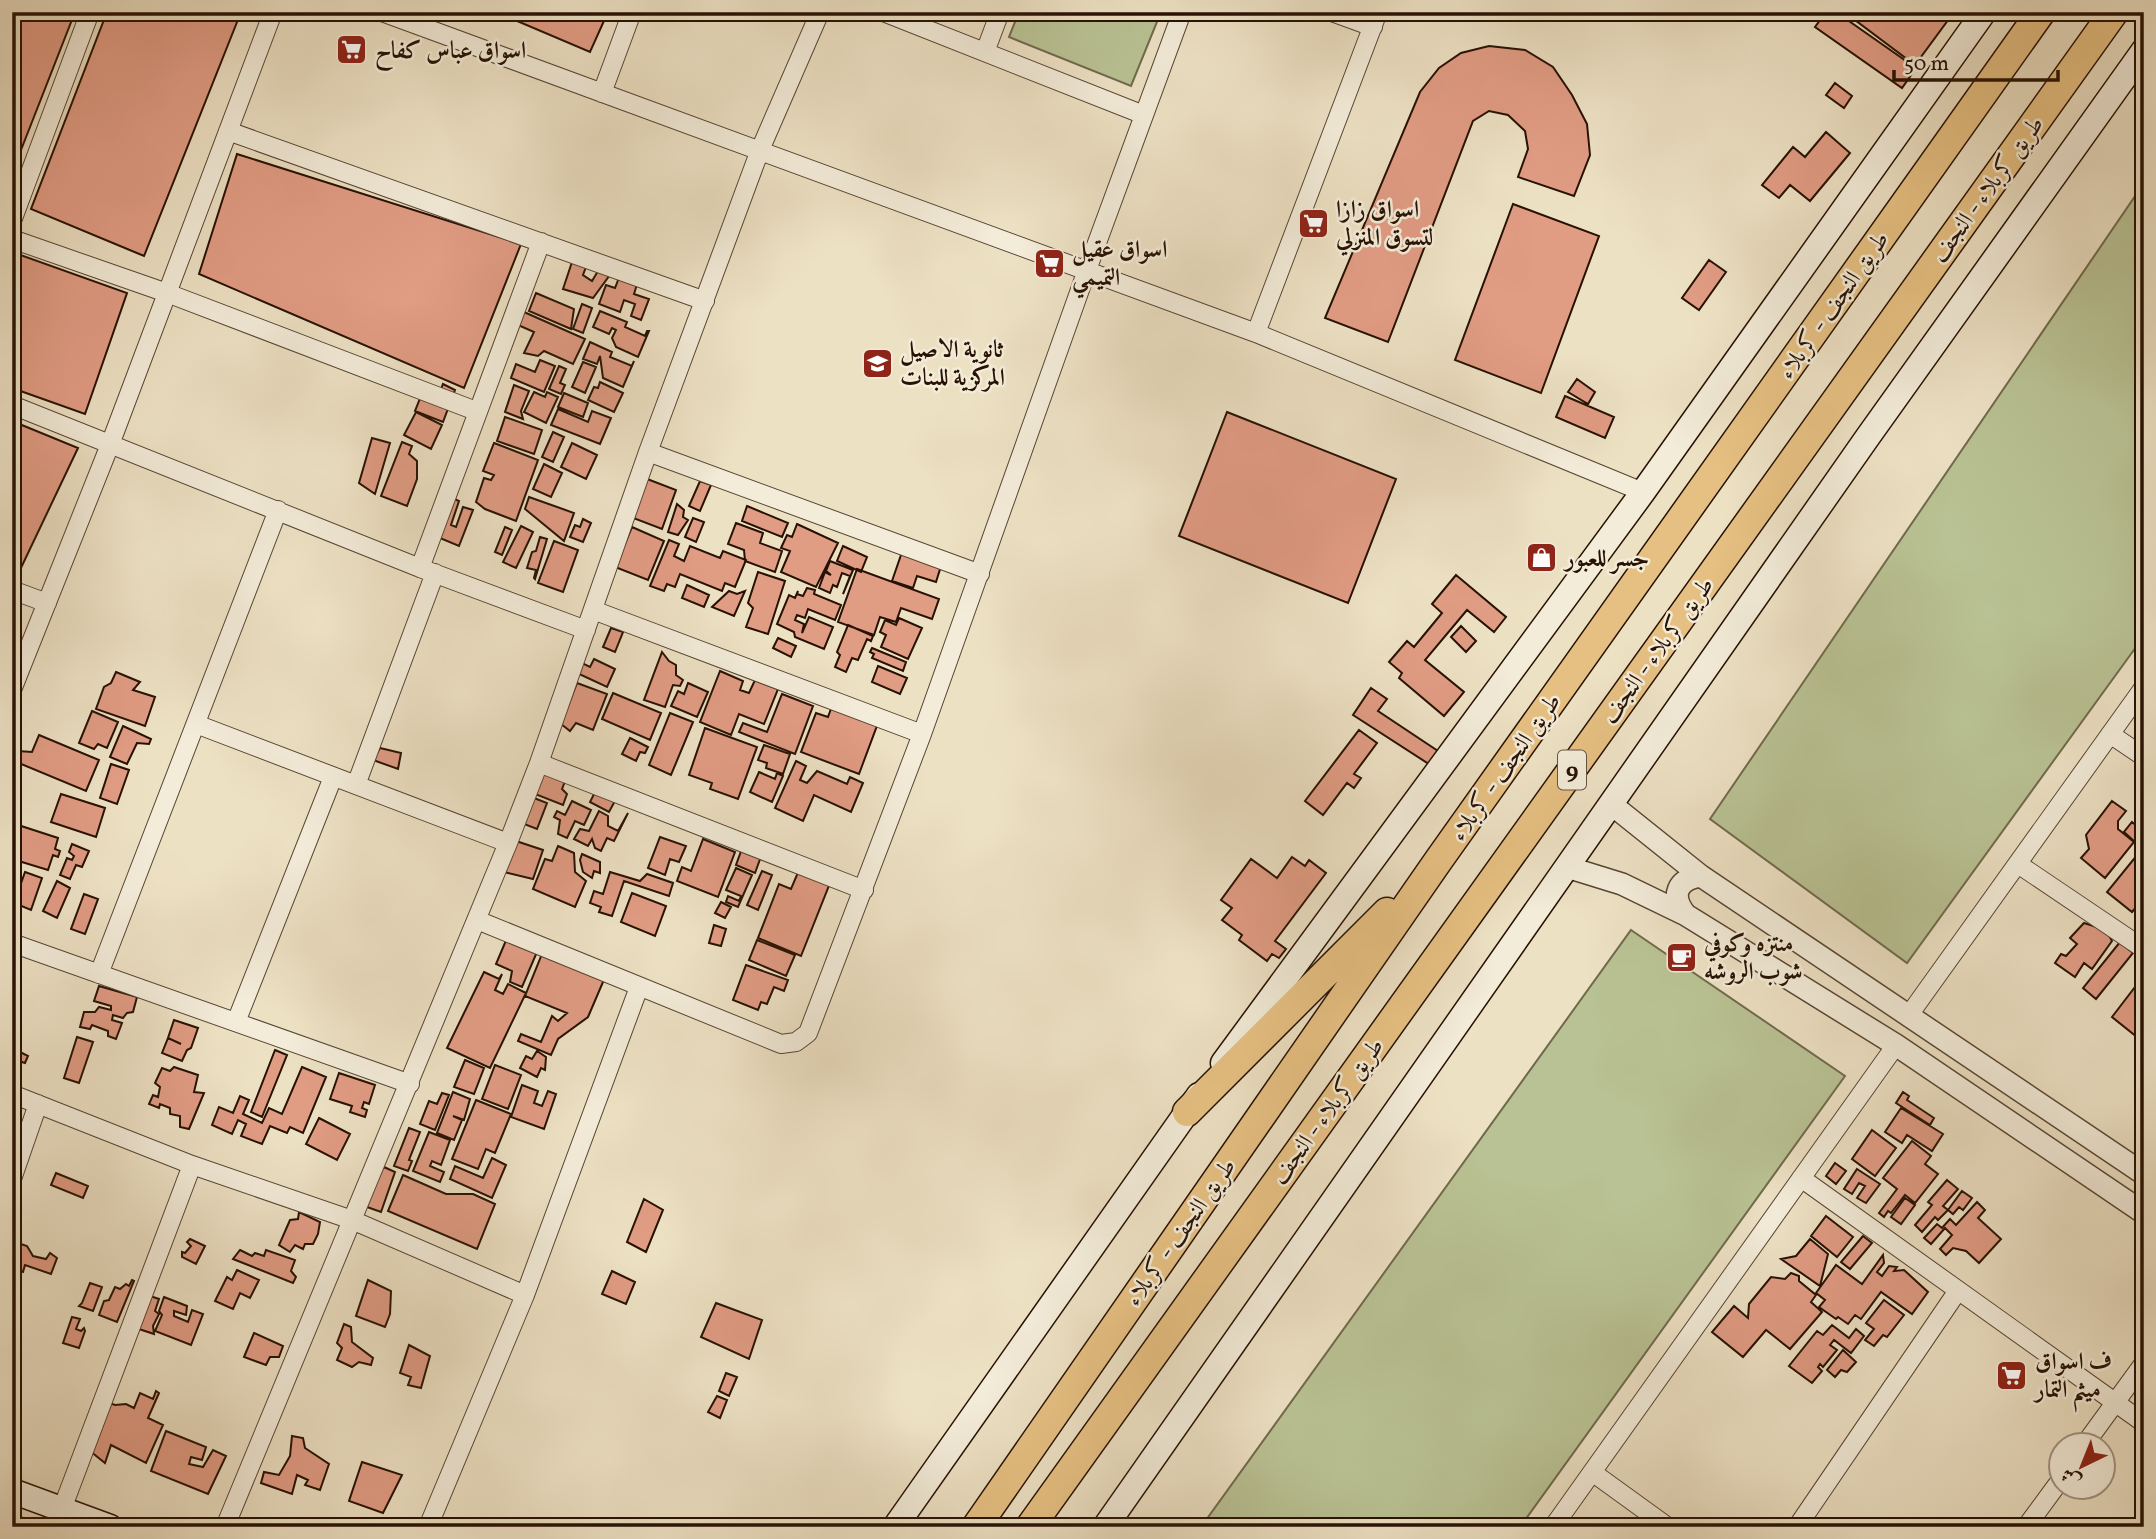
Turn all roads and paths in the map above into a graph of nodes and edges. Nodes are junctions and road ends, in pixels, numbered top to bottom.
1 (90, 12) edge
2 (273, 12) edge
3 (382, 12) edge
4 (632, 12) edge
5 (820, 12) edge
6 (883, 12) edge
7 (1000, 12) edge
8 (1182, 12) edge
9 (1332, 12) edge
10 (1984, 12) edge
11 (2041, 12) edge
12 (2114, 12) edge
13 (1375, 19) edge
14 (2144, 50) edge
15 (985, 52) junction
16 (602, 93) junction
17 (1144, 115) junction
18 (228, 131) junction
19 (760, 149) junction
20 (12, 221) edge
21 (12, 239) edge
22 (541, 242) junction
23 (1087, 270) junction
24 (167, 293) junction
25 (705, 301) junction
26 (1256, 332) junction
27 (12, 404) edge
28 (477, 411) junction
29 (111, 442) junction
30 (648, 452) junction
31 (1643, 492) junction
32 (278, 510) junction
33 (427, 570) junction
34 (980, 574) junction
35 (12, 590) edge
36 (47, 603) junction
37 (593, 610) junction
38 (586, 630) junction
39 (2144, 687) edge
40 (12, 690) edge
41 (195, 724) junction
42 (922, 734) junction
43 (2110, 734) junction
44 (2144, 757) edge
45 (539, 763) junction
46 (333, 777) junction
47 (356, 785) junction
48 (1611, 804) junction
49 (508, 843) junction
50 (1438, 861) junction
51 (2018, 864) junction
52 (1567, 867) junction
53 (1701, 876) junction
54 (864, 890) junction
55 (1686, 915) junction
56 (477, 920) junction
57 (12, 943) edge
58 (2144, 949) edge
59 (99, 974) junction
60 (639, 987) junction
61 (1909, 1014) junction
62 (236, 1023) junction
63 (1896, 1045) junction
64 (410, 1084) junction
65 (12, 1094) edge
66 (38, 1104) junction
67 (1187, 1112) junction
68 (192, 1165) junction
69 (2144, 1174) edge
70 (1801, 1178) junction
71 (12, 1179) edge
72 (2144, 1213) edge
73 (352, 1220) junction
74 (1957, 1292) junction
75 (525, 1295) junction
76 (2144, 1363) edge
77 (2115, 1403) junction
78 (2144, 1423) edge
79 (2095, 1430) edge
80 (1592, 1472) junction
81 (12, 1491) edge
82 (2048, 1497) edge
83 (62, 1509) junction
84 (110, 1527) edge
85 (225, 1527) edge
86 (428, 1527) edge
87 (895, 1527) edge
88 (976, 1527) edge
89 (1030, 1527) edge
90 (1105, 1527) edge
91 (1553, 1527) edge
92 (1668, 1527) edge
93 (1797, 1527) edge
94 (2026, 1527) edge

1 - 20 street
2 - 18 street
3 - 16 street
4 - 16 street
5 - 19 street
6 - 15 street
7 - 15 street
8 - 17 street
9 - 13 street
10 - 31 main road
11 - 50 highway, طريق النجف - کربلاء / 9
12 - 89 highway, طريق کربلاء - النجف / 9
13 - 26 street
14 - 48 main road
15 - 17 street
16 - 19 street
17 - 23 street
18 - 22 street
18 - 24 street
19 - 23 street
19 - 25 street
21 - 24 street
22 - 25 street
22 - 28 street
23 - 26 street
23 - 34 street
24 - 28 street
24 - 29 street
25 - 30 street
26 - 31 street
27 - 29 street
28 - 33 street
29 - 32 street
29 - 36 street
30 - 34 street
30 - 37 street
31 - 67 main road
32 - 33 street
32 - 41 street
33 - 38 street
33 - 47 street
34 - 42 street
35 - 36 street
36 - 40 street
37 - 38 street
37 - 42 street
38 - 45 street
39 - 43 street
41 - 46 street
41 - 59 street
42 - 54 street
43 - 44 street
43 - 51 street
45 - 49 street
45 - 54 street
46 - 47 street
46 - 62 street
47 - 49 street
48 - 52 main road
48 - 53 street
49 - 56 street
50 - 67 highway
50 - 88 highway, طريق النجف - کربلاء / 9
51 - 58 street
51 - 61 street
52 - 55 street
52 - 90 main road
53 - 55 street
53 - 61 street
54 - 60 street
55 - 63 street
56 - 60 street
56 - 64 street
57 - 59 street
59 - 62 street
60 - 75 street
61 - 69 street
62 - 64 street
63 - 70 street
63 - 72 street
64 - 73 street
65 - 66 street
66 - 68 street
66 - 71 street
67 - 87 main road
68 - 73 street
68 - 83 street
70 - 74 street
70 - 80 street
73 - 75 street
73 - 85 street
74 - 77 street
74 - 93 street
75 - 86 street
76 - 77 street
77 - 78 street
77 - 79 street
80 - 91 street
80 - 92 street
81 - 83 main road
82 - 94 street
83 - 84 main road

